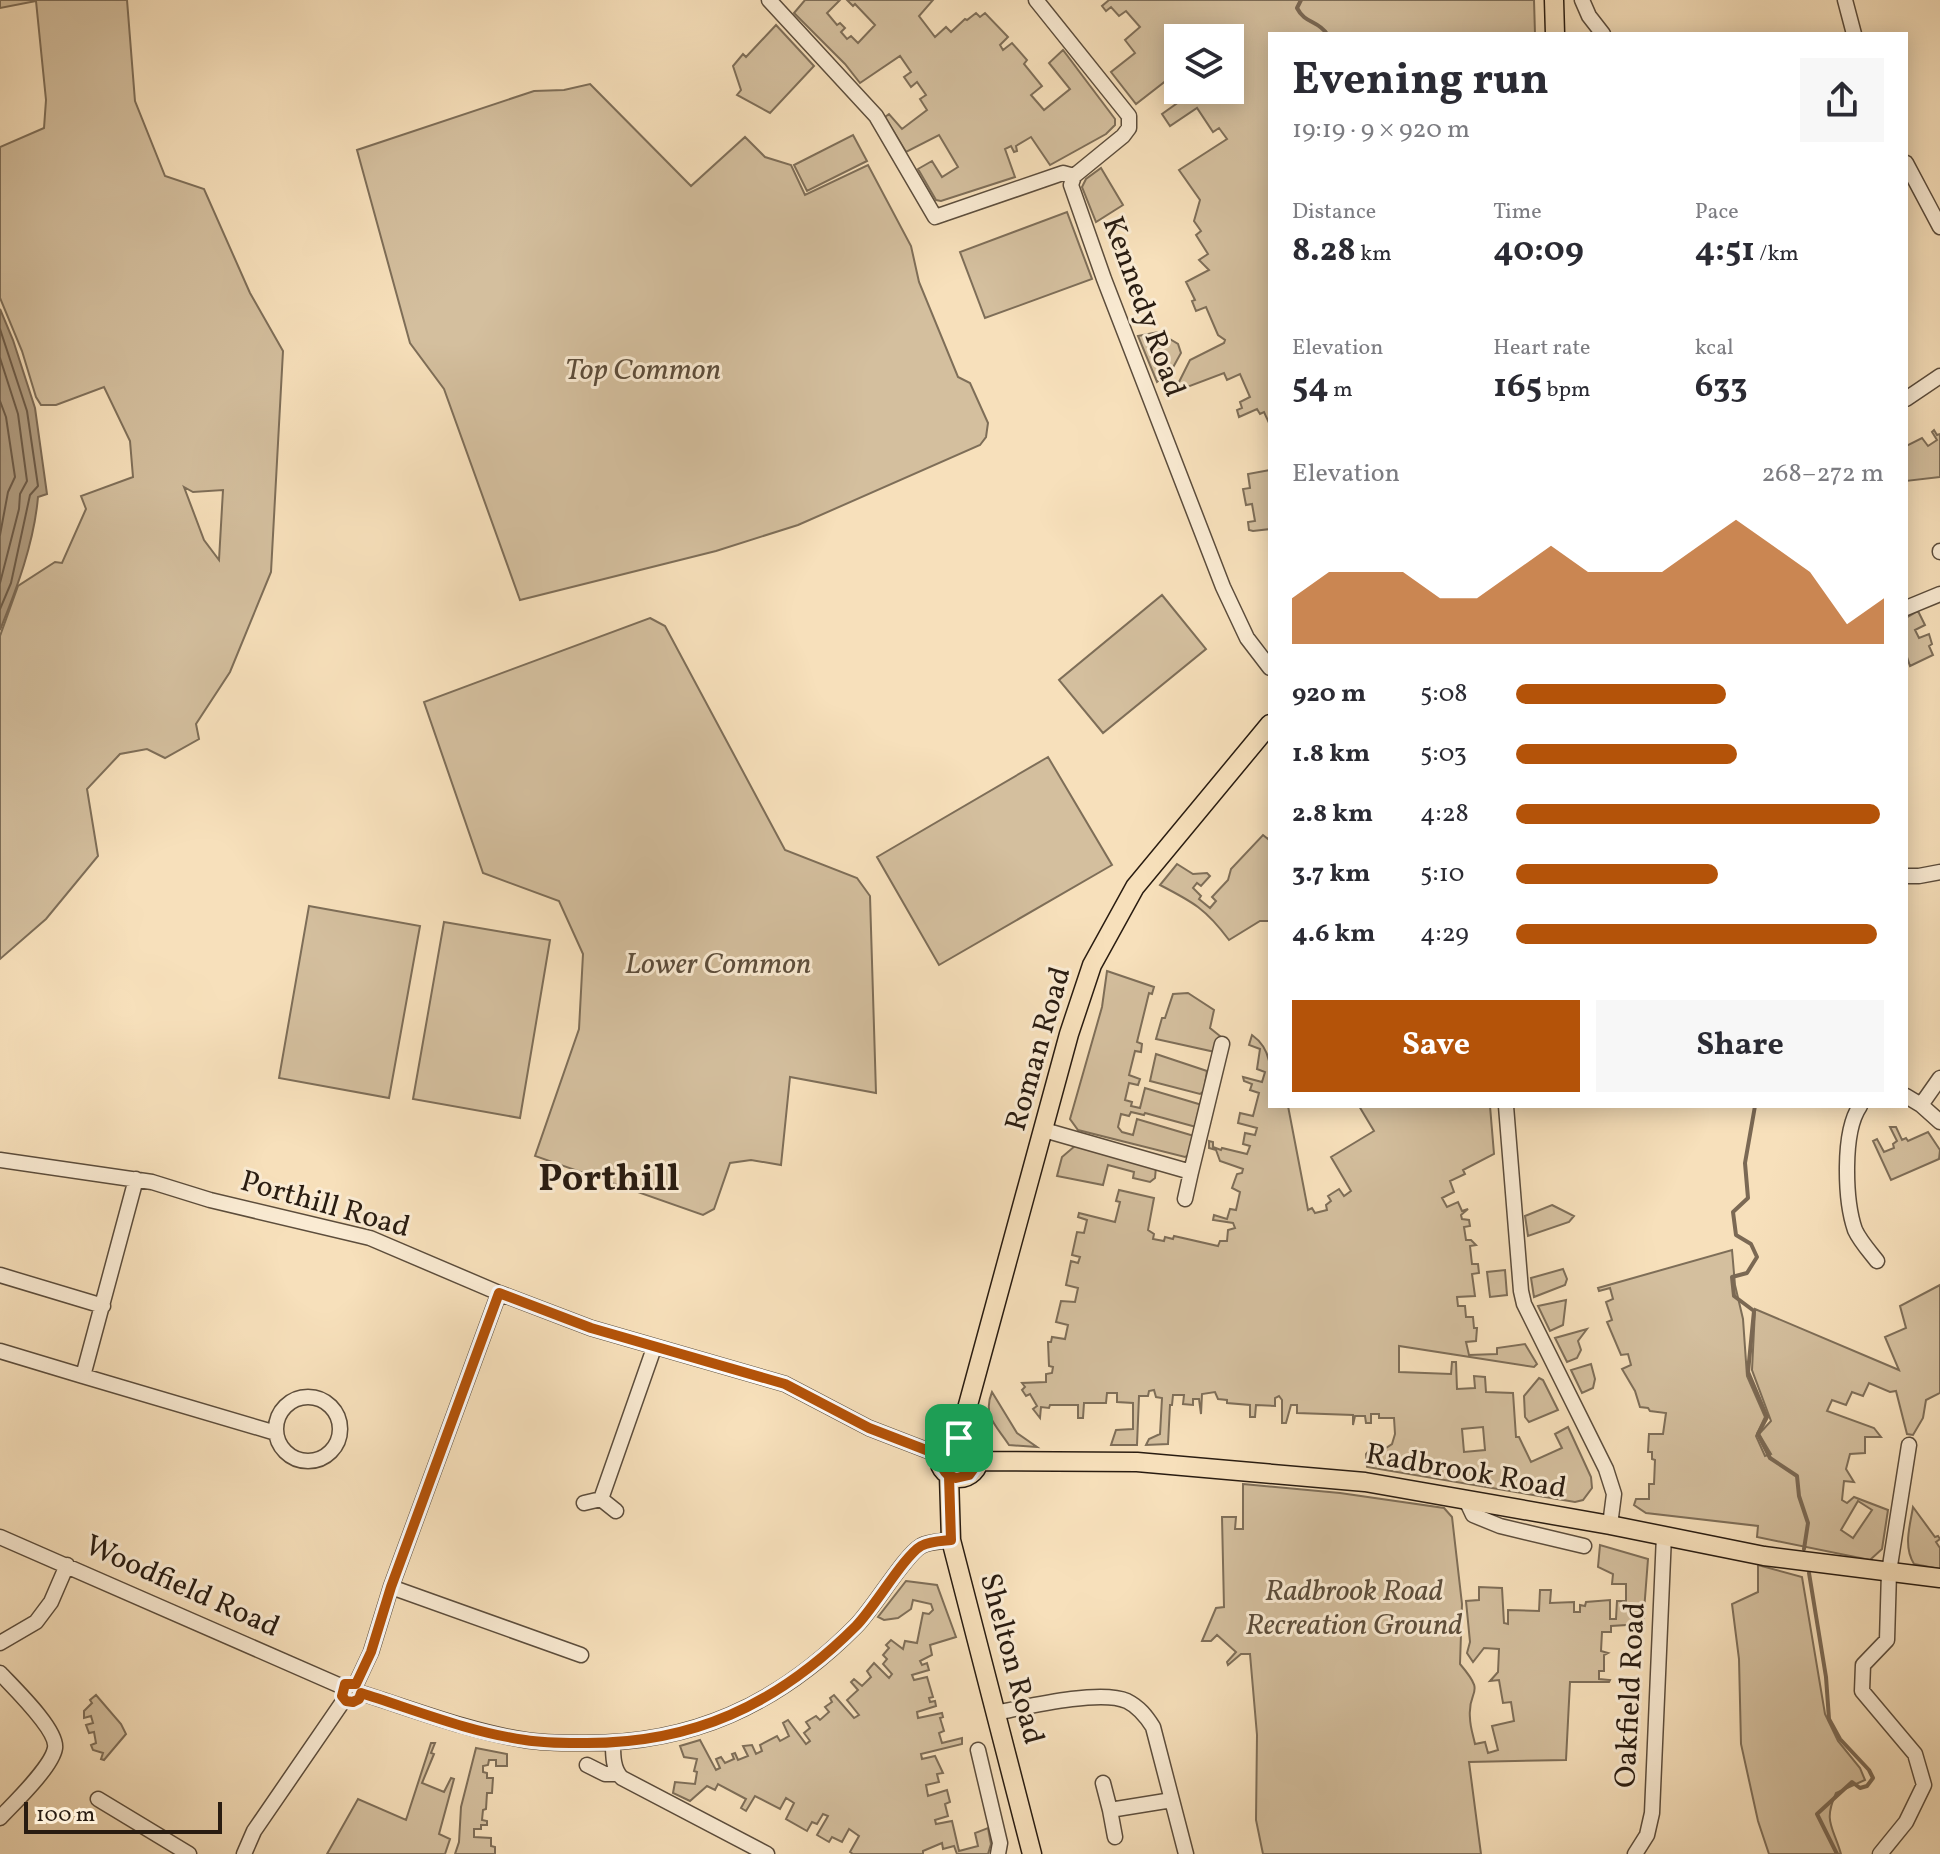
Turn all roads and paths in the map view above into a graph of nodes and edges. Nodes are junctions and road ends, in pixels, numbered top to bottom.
1 (769, 0) edge
2 (1036, 0) edge
3 (1554, 0) edge
4 (1582, 0) edge
5 (1845, 0) edge
6 (1555, 32) edge
7 (1601, 32) edge
8 (1853, 32) edge
9 (1908, 167) edge
10 (1074, 176) junction
11 (1940, 227) edge
12 (1940, 376) edge
13 (1908, 398) edge
14 (1940, 594) edge
15 (1908, 607) edge
16 (1268, 665) edge
17 (1268, 726) edge
18 (1940, 872) edge
19 (1908, 876) edge
20 (1222, 1044) dead end
21 (1940, 1078) edge
22 (1908, 1097) edge
23 (1921, 1105) junction
24 (1506, 1108) edge
25 (1859, 1108) edge
26 (1940, 1122) edge
27 (1044, 1130) junction
28 (0, 1160) edge
29 (1191, 1172) junction
30 (136, 1179) junction
31 (1185, 1199) dead end
32 (1877, 1261) dead end
33 (0, 1275) edge
34 (499, 1293) junction
35 (103, 1306) junction
36 (654, 1348) junction
37 (0, 1351) edge
38 (83, 1376) junction
39 (276, 1433) junction
40 (959, 1438) junction
41 (1909, 1445) dead end
42 (939, 1455) junction
43 (979, 1461) junction
44 (949, 1476) junction
45 (601, 1499) junction
46 (1466, 1500) junction
47 (584, 1503) dead end
48 (616, 1511) dead end
49 (1610, 1525) junction
50 (1664, 1535) junction
51 (0, 1537) edge
52 (951, 1540) junction
53 (1584, 1546) dead end
54 (67, 1565) junction
55 (1889, 1572) junction
56 (1940, 1578) edge
57 (391, 1587) junction
58 (0, 1643) edge
59 (581, 1655) dead end
60 (0, 1673) edge
61 (351, 1691) junction
62 (996, 1713) junction
63 (613, 1744) junction
64 (978, 1750) dead end
65 (587, 1765) dead end
66 (618, 1774) junction
67 (1103, 1783) dead end
68 (98, 1799) dead end
69 (1172, 1800) junction
70 (1110, 1810) junction
71 (0, 1818) edge
72 (1115, 1837) dead end
73 (189, 1854) edge
74 (244, 1854) edge
75 (767, 1854) edge
76 (998, 1854) edge
77 (1032, 1854) edge
78 (1186, 1854) edge
79 (1635, 1854) edge
80 (1880, 1854) edge

1 - 10 street
2 - 10 street
3 - 6 main road
4 - 7 street
5 - 8 street
9 - 11 street
10 - 16 street, Kennedy Road
12 - 13 street
14 - 15 street
17 - 27 main road, Roman Road
18 - 19 street
20 - 29 street
21 - 23 street
22 - 23 street
23 - 26 street
24 - 49 street
25 - 32 street
27 - 29 street
27 - 40 main road, Roman Road
28 - 30 street, Porthill Road
29 - 31 street
30 - 34 street, Porthill Road
30 - 35 street
33 - 35 street
34 - 36 street, Porthill Road
34 - 57 street
35 - 38 street
36 - 42 street, Porthill Road
36 - 45 street
37 - 38 street
38 - 39 street
39 - 39 street
40 - 42 main road
40 - 43 main road
41 - 55 street
42 - 44 main road
43 - 44 main road
43 - 46 main road, Radbrook Road
44 - 52 main road, Shelton Road
45 - 47 street
45 - 48 street
46 - 49 main road, Radbrook Road
46 - 53 street
49 - 50 main road, Radbrook Road
50 - 55 main road, Radbrook Road
50 - 79 street, Oakfield Road
51 - 54 street, Woodfield Road
52 - 62 main road, Shelton Road
52 - 63 street, Woodfield Road
54 - 58 street
54 - 61 street, Woodfield Road
55 - 56 main road, Radbrook Road
55 - 80 street
57 - 59 street
57 - 61 street
60 - 71 street
61 - 63 street, Woodfield Road
61 - 74 street
62 - 69 street
62 - 77 main road, Shelton Road
63 - 66 street
64 - 76 street
65 - 66 street
66 - 75 street
67 - 70 street
68 - 73 street
69 - 70 street
69 - 78 street
70 - 72 street

